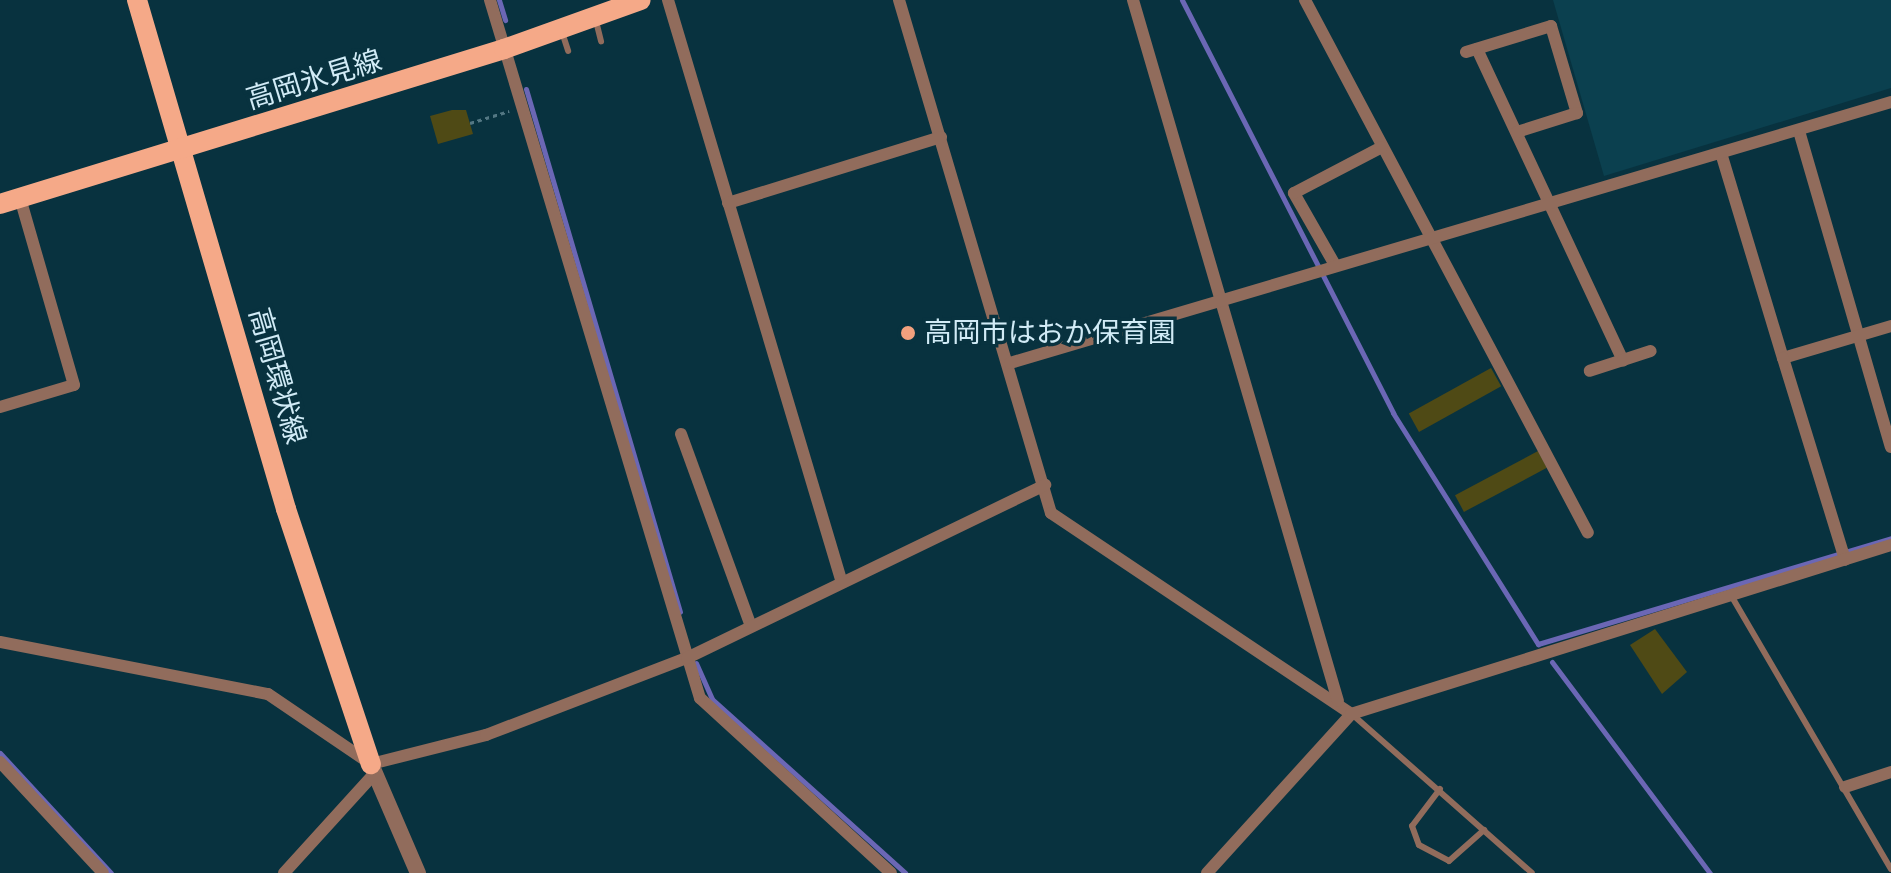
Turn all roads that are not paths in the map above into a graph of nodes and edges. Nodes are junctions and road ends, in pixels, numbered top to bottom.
1 (137, 0) edge
2 (490, 0) edge
3 (641, 0) edge
4 (668, 0) edge
5 (899, 0) edge
6 (1133, 0) edge
7 (1305, 0) edge
8 (595, 17) junction
9 (562, 29) junction
10 (601, 41) dead end
11 (504, 49) junction
12 (568, 51) dead end
13 (1891, 102) edge
14 (1799, 131) junction
15 (1517, 132) junction
16 (941, 137) junction
17 (1382, 147) junction
18 (182, 150) junction
19 (1721, 153) junction
20 (20, 198) junction
21 (1550, 202) junction
22 (728, 203) junction
23 (0, 204) edge
24 (1429, 238) junction
25 (1333, 266) junction
26 (1220, 299) junction
27 (1891, 326) edge
28 (1860, 335) junction
29 (1651, 351) dead end
30 (1783, 358) junction
31 (1623, 360) junction
32 (1010, 363) junction
33 (1590, 371) dead end
34 (0, 407) edge
35 (681, 434) dead end
36 (1891, 447) edge
37 (1045, 485) junction
38 (1588, 533) dead end
39 (1891, 545) edge
40 (1845, 560) junction
41 (842, 583) junction
42 (1732, 597) junction
43 (751, 626) junction
44 (0, 642) edge
45 (688, 657) junction
46 (1338, 701) junction
47 (1351, 714) junction
48 (0, 762) edge
49 (373, 769) junction
50 (1891, 772) edge
51 (1845, 787) junction
52 (1440, 789) junction
53 (1484, 830) junction
54 (1891, 869) edge
55 (103, 873) edge
56 (284, 873) edge
57 (418, 873) edge
58 (891, 873) edge
59 (1207, 873) edge
60 (1532, 873) edge

1 - 18 main road, 高岡環状線
2 - 11 street
3 - 8 main road, 高岡氷見線
4 - 22 street
5 - 16 street
6 - 26 street
7 - 17 street
8 - 9 main road, 高岡氷見線
8 - 10 lane
9 - 11 main road, 高岡氷見線
9 - 12 lane
11 - 18 main road, 高岡氷見線
11 - 45 street
13 - 14 street
14 - 19 street
14 - 28 street
15 - 15 street
15 - 21 street
16 - 22 street
16 - 32 street
17 - 24 street
17 - 25 street
18 - 20 main road, 高岡氷見線
18 - 49 main road, 高岡環状線
19 - 21 street
19 - 30 street
20 - 23 main road, 高岡氷見線
20 - 34 street
21 - 24 street
21 - 31 street
22 - 41 street
24 - 25 street
24 - 38 street
25 - 26 street
26 - 32 street
26 - 46 street
27 - 28 street
28 - 30 street
28 - 36 street
29 - 31 street
30 - 40 street
31 - 33 street
32 - 37 street
35 - 43 street
37 - 41 street
37 - 46 street
39 - 40 street
40 - 42 street
41 - 43 street
42 - 47 street
42 - 51 lane
43 - 45 street
44 - 49 street
45 - 49 street
45 - 58 street
46 - 47 street
47 - 52 lane
47 - 59 street
48 - 55 street
49 - 56 street
49 - 57 street
50 - 51 street
51 - 54 lane
52 - 53 lane
52 - 53 lane
53 - 60 lane

